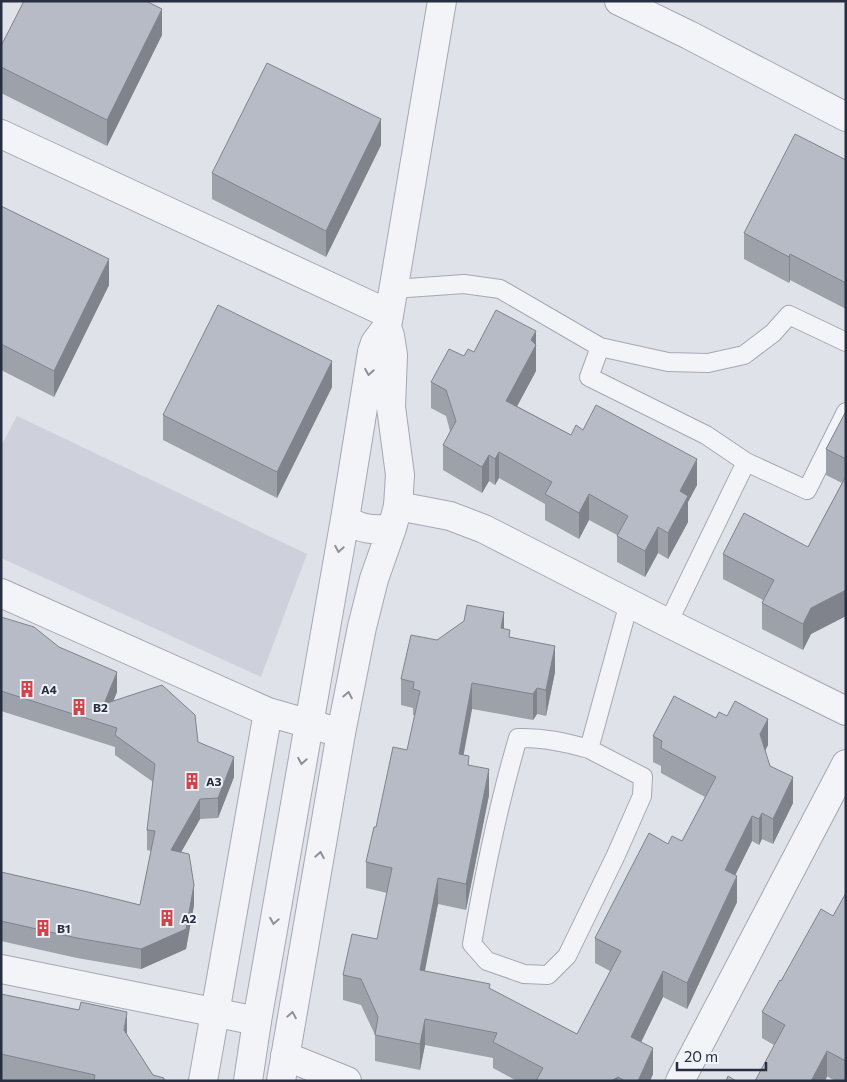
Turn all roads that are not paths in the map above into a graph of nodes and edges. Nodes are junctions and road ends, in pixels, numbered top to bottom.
1 (442, 1) edge
2 (619, 1) edge
3 (846, 117) edge
4 (1, 134) edge
5 (389, 310) junction
6 (846, 342) edge
7 (600, 348) junction
8 (846, 412) edge
9 (355, 458) junction
10 (399, 460) junction
11 (746, 462) junction
12 (395, 517) junction
13 (345, 518) junction
14 (1, 593) edge
15 (629, 603) junction
16 (668, 623) junction
17 (846, 710) edge
18 (268, 712) junction
19 (308, 724) junction
20 (340, 733) junction
21 (589, 749) junction
22 (846, 764) edge
23 (1, 969) edge
24 (215, 1013) junction
25 (257, 1021) junction
26 (283, 1068) edge
27 (203, 1081) edge
28 (248, 1081) edge
29 (347, 1081) edge
30 (680, 1081) edge

1 - 5 street
2 - 3 street
4 - 5 street
5 - 7 lane
5 -> 9 street
5 - 10 street
6 - 7 lane
7 - 11 lane
8 - 11 lane
9 - 10 street
9 - 13 street
10 - 12 street
11 - 16 lane
12 - 13 street
12 - 15 street
20 -> 12 street
13 -> 19 street
14 - 18 street
15 - 16 street
15 - 21 lane
16 - 17 street
18 - 19 street
18 - 24 street
19 - 20 street
19 -> 25 street
26 -> 20 street
21 - 21 lane
22 - 30 street
23 - 24 street
24 - 25 street
24 - 27 street
25 - 28 street
26 - 29 street

